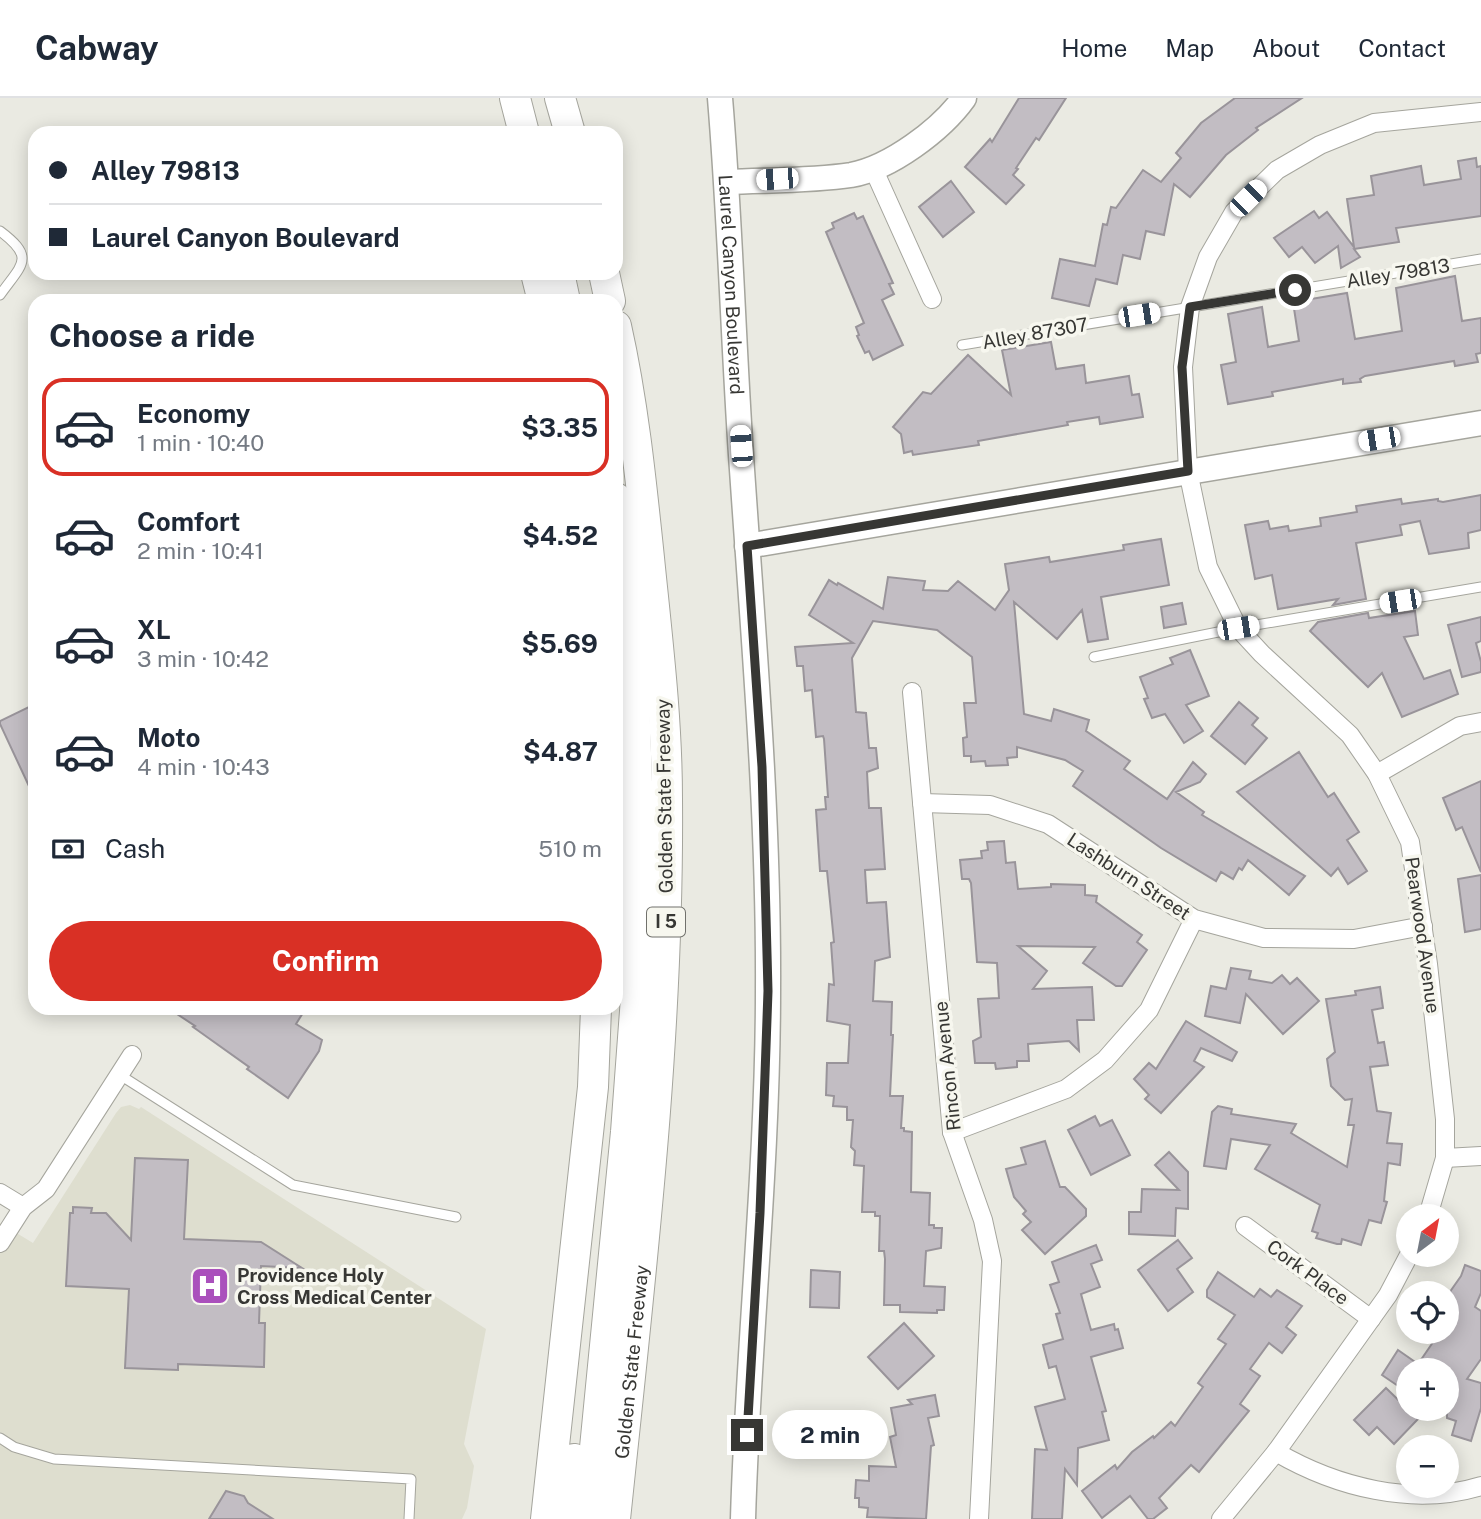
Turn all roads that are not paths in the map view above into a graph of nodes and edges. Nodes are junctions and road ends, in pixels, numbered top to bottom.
1 (495, 98) edge
2 (515, 98) edge
3 (532, 98) edge
4 (561, 98) edge
5 (720, 98) edge
6 (964, 98) edge
7 (1481, 112) edge
8 (502, 126) edge
9 (522, 126) edge
10 (539, 126) edge
11 (568, 126) edge
12 (873, 168) junction
13 (727, 182) junction
14 (0, 231) edge
15 (1481, 259) edge
16 (0, 295) edge
17 (932, 299) dead end
18 (1190, 307) junction
19 (962, 345) dead end
20 (623, 358) edge
21 (1481, 423) edge
22 (1188, 471) junction
23 (747, 546) junction
24 (623, 559) edge
25 (1481, 587) edge
26 (1238, 628) junction
27 (1094, 657) dead end
28 (912, 692) dead end
29 (1481, 722) edge
30 (1377, 774) junction
31 (922, 803) junction
32 (1194, 919) junction
33 (1423, 926) junction
34 (596, 1015) edge
35 (617, 1015) edge
36 (132, 1055) dead end
37 (120, 1076) junction
38 (952, 1132) junction
39 (1481, 1156) edge
40 (1446, 1158) junction
41 (0, 1193) edge
42 (1432, 1204) edge
43 (23, 1207) junction
44 (456, 1217) dead end
45 (1245, 1226) dead end
46 (0, 1243) edge
47 (1403, 1267) edge
48 (1371, 1319) junction
49 (0, 1438) edge
50 (1276, 1452) junction
51 (1481, 1486) edge
52 (409, 1519) edge
53 (546, 1519) edge
54 (567, 1519) edge
55 (588, 1519) edge
56 (615, 1519) edge
57 (743, 1519) edge
58 (979, 1519) edge
59 (1221, 1519) edge

1 - 8 highway
2 - 9 highway
3 - 10 highway
4 - 11 highway
5 - 13 main road, Laurel Canyon Boulevard
6 - 12 main road
7 - 18 street, Pearwood Avenue
12 - 13 main road
12 - 17 street
13 - 23 main road, Laurel Canyon Boulevard
14 - 16 lane
15 - 18 lane, Alley 79813
18 - 19 lane, Alley 87307
18 - 22 street, Pearwood Avenue
20 - 56 highway, Golden State Freeway / I 5
21 - 22 main road
22 - 23 main road
22 - 26 street, Pearwood Avenue
23 - 57 main road, Laurel Canyon Boulevard
24 - 55 highway
25 - 26 lane
26 - 27 lane
26 - 30 street, Pearwood Avenue
28 - 31 street, Rincon Avenue
29 - 30 street
30 - 33 street, Pearwood Avenue
31 - 32 street, Lashburn Street
31 - 38 street, Rincon Avenue
32 - 33 street, Lashburn Street
32 - 38 street
33 - 40 street, Pearwood Avenue
34 - 53 highway
35 - 54 highway
36 - 37 street
37 - 43 street
37 - 44 lane
38 - 58 street, Rincon Avenue
39 - 40 street
40 - 42 street, Pearwood Avenue
41 - 43 street
43 - 46 street
45 - 48 street, Cork Place
47 - 48 street
48 - 50 street
49 - 52 lane
50 - 51 street
50 - 59 street

